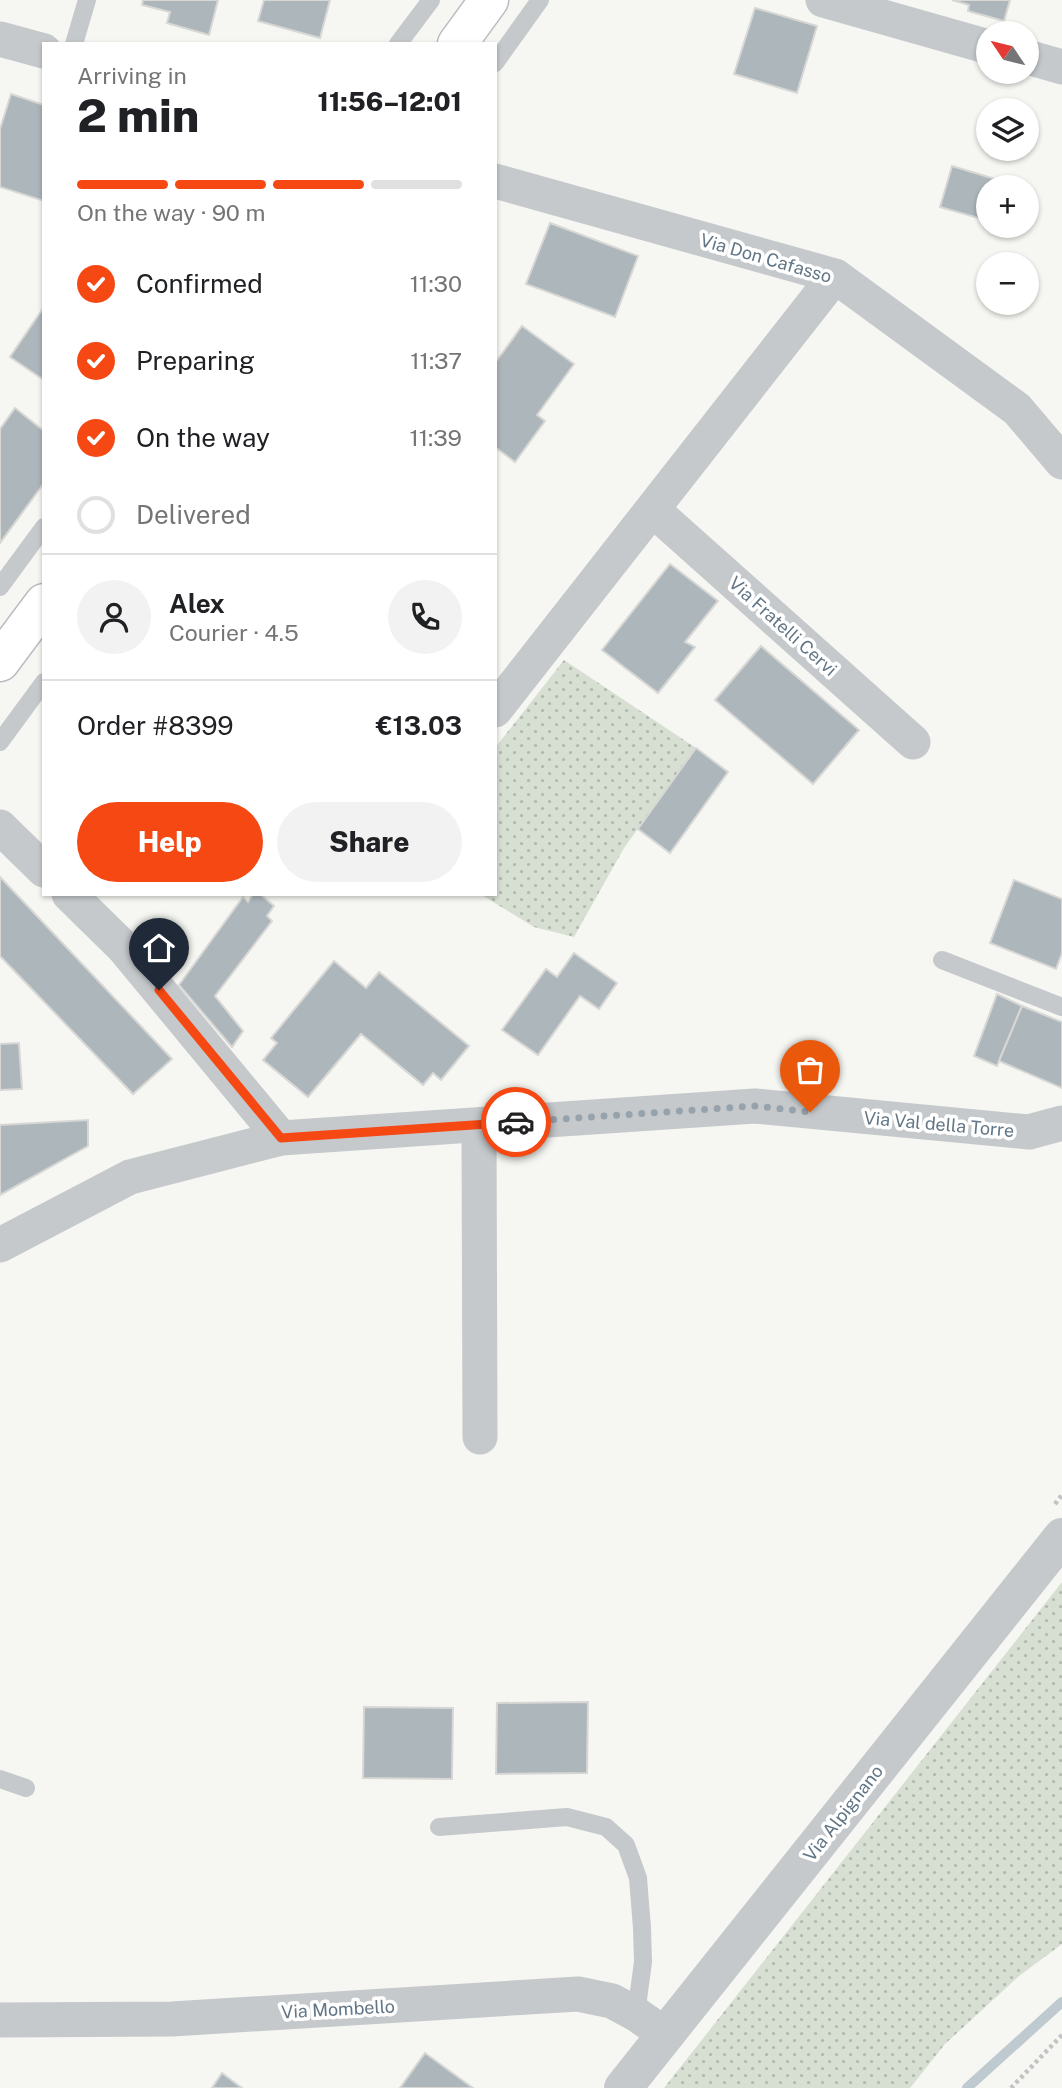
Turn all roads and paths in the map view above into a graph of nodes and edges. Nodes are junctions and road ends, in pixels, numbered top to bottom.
1 (88, 0) edge
2 (431, 0) edge
3 (489, 0) edge
4 (540, 0) edge
5 (822, 0) edge
6 (0, 39) edge
7 (75, 42) edge
8 (400, 42) edge
9 (458, 42) edge
10 (976, 43) edge
11 (42, 50) edge
12 (497, 60) edge
13 (1040, 61) edge
14 (1062, 67) edge
15 (497, 182) edge
16 (835, 276) junction
17 (1062, 462) edge
18 (653, 510) junction
19 (42, 530) edge
20 (0, 587) edge
21 (42, 606) edge
22 (0, 662) edge
23 (42, 685) edge
24 (497, 707) edge
25 (0, 742) edge
26 (913, 742) dead end
27 (0, 827) edge
28 (42, 868) edge
29 (71, 896) edge
30 (942, 960) dead end
31 (1062, 1007) edge
32 (1062, 1122) edge
33 (479, 1125) junction
34 (281, 1138) junction
35 (0, 1245) edge
36 (480, 1437) dead end
37 (1062, 1537) edge
38 (0, 1779) edge
39 (26, 1788) dead end
40 (439, 1827) dead end
41 (0, 2020) edge
42 (651, 2024) junction
43 (1062, 2035) edge
44 (623, 2088) edge
45 (1011, 2088) edge

1 - 7 lane
2 - 8 lane
3 - 9 main road
4 - 12 lane
5 - 10 street
6 - 11 street
13 - 14 street
15 - 16 street, Via Don Cafasso
16 - 17 street, Via Don Cafasso
16 - 18 street
18 - 24 street
18 - 26 street, Via Fratelli Cervi
19 - 20 lane
21 - 22 main road
23 - 25 lane
27 - 28 street
29 - 34 street
30 - 31 lane
32 - 33 street, Via Val della Torre
33 - 34 street, Via Val della Torre
33 - 36 street
34 - 35 street, Via Val della Torre
37 - 42 street, Via Alpignano
38 - 39 lane
40 - 42 lane
41 - 42 street, Via Mombello
42 - 44 street, Via Alpignano
43 - 45 path

